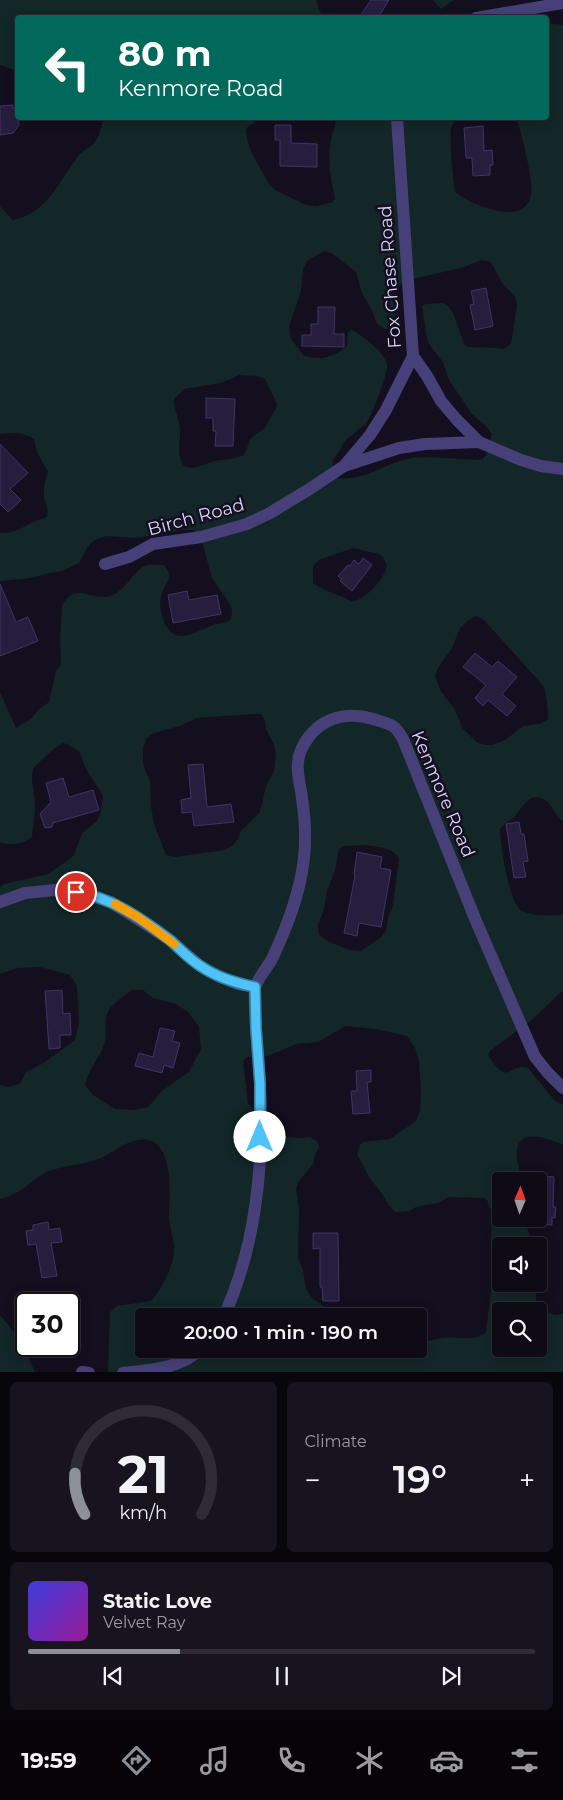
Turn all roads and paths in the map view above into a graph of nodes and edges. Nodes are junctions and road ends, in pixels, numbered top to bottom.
1 (563, 2) edge
2 (492, 15) edge
3 (397, 120) edge
4 (413, 356) junction
5 (479, 442) junction
6 (344, 466) junction
7 (563, 469) edge
8 (104, 564) dead end
9 (0, 902) edge
10 (255, 987) junction
11 (563, 1088) edge
12 (228, 1308) edge
13 (187, 1358) edge
14 (82, 1372) edge
15 (90, 1372) edge
16 (123, 1372) edge

1 - 2 street
3 - 4 street, Fox Chase Road
4 - 5 street, Fox Chase Road
4 - 6 street, Birch Road
5 - 6 street, Birch Road
5 - 7 street, Fox Chase Road
6 - 8 street, Birch Road
9 - 10 street
10 - 11 street, Kenmore Road
10 - 12 street
13 - 16 street
14 - 15 street

